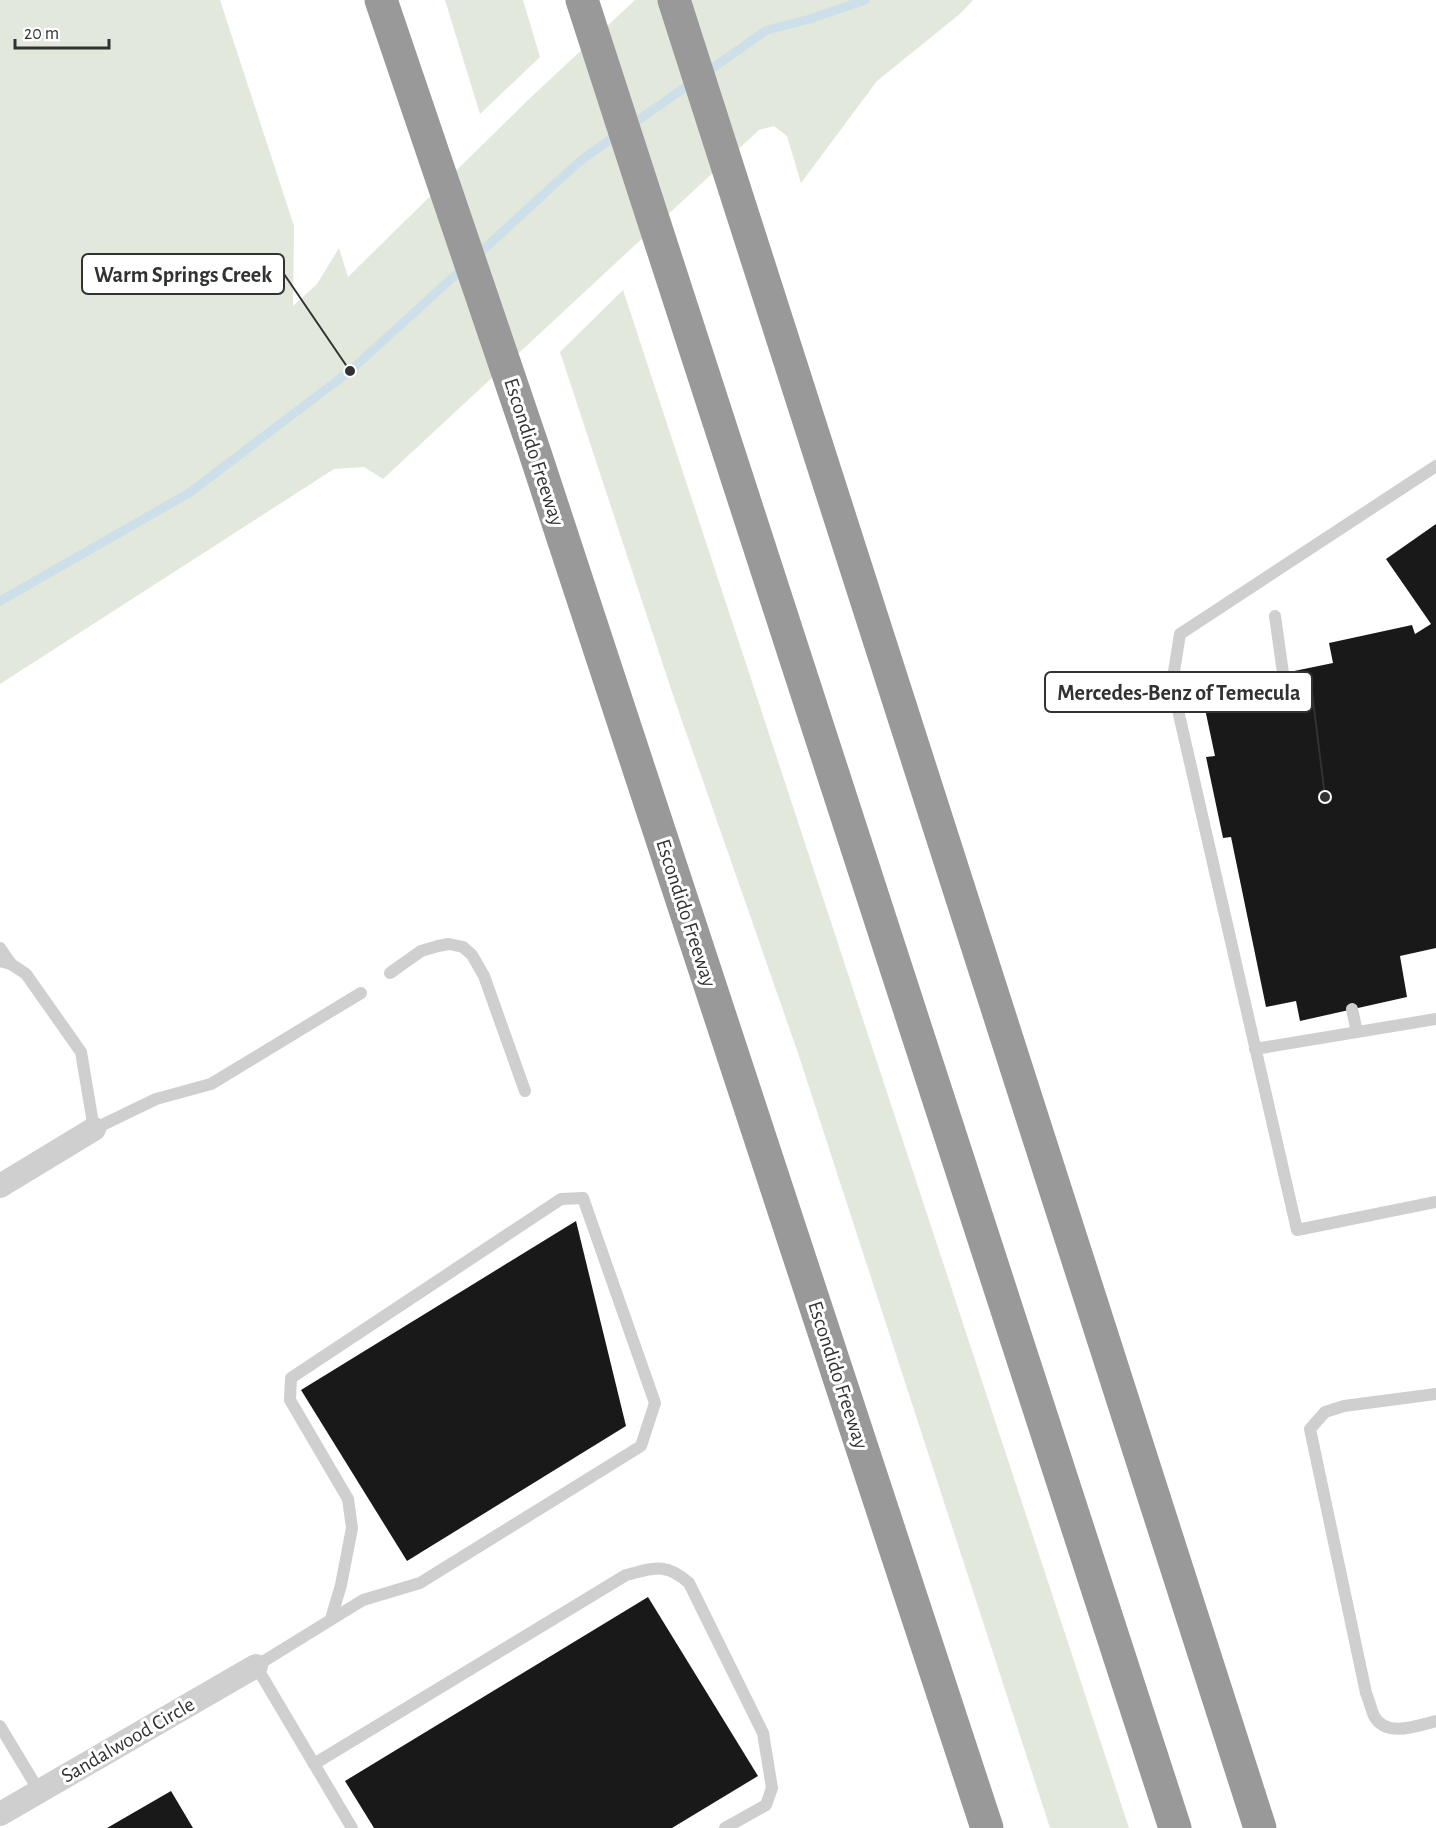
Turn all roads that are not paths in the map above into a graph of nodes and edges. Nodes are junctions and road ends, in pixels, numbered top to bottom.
1 (582, 0) edge
2 (674, 0) edge
3 (382, 2) edge
4 (1436, 466) edge
5 (1275, 616) dead end
6 (1283, 673) dead end
7 (0, 948) edge
8 (5, 963) edge
9 (390, 973) dead end
10 (361, 993) dead end
11 (1352, 1009) dead end
12 (1436, 1019) edge
13 (1357, 1032) junction
14 (1256, 1049) junction
15 (525, 1091) dead end
16 (94, 1129) junction
17 (0, 1186) edge
18 (1436, 1202) edge
19 (1436, 1394) edge
20 (331, 1619) junction
21 (256, 1666) junction
22 (1436, 1721) edge
23 (0, 1726) edge
24 (314, 1764) junction
25 (39, 1791) junction
26 (0, 1814) edge
27 (352, 1828) edge
28 (725, 1828) edge
29 (987, 1828) edge
30 (1175, 1828) edge
31 (1260, 1828) edge

1 - 30 highway
2 - 31 highway
3 - 29 highway, Escondido Freeway
4 - 14 lane
5 - 6 lane
7 - 8 lane
8 - 16 lane
9 - 15 lane
10 - 16 lane
11 - 13 lane
12 - 13 lane
13 - 14 lane
14 - 18 lane
16 - 17 street
19 - 22 lane
20 - 20 lane
20 - 21 lane
21 - 24 lane
21 - 25 street, Sandalwood Circle
23 - 25 lane
24 - 27 lane
24 - 28 lane
25 - 26 street, Sandalwood Circle

